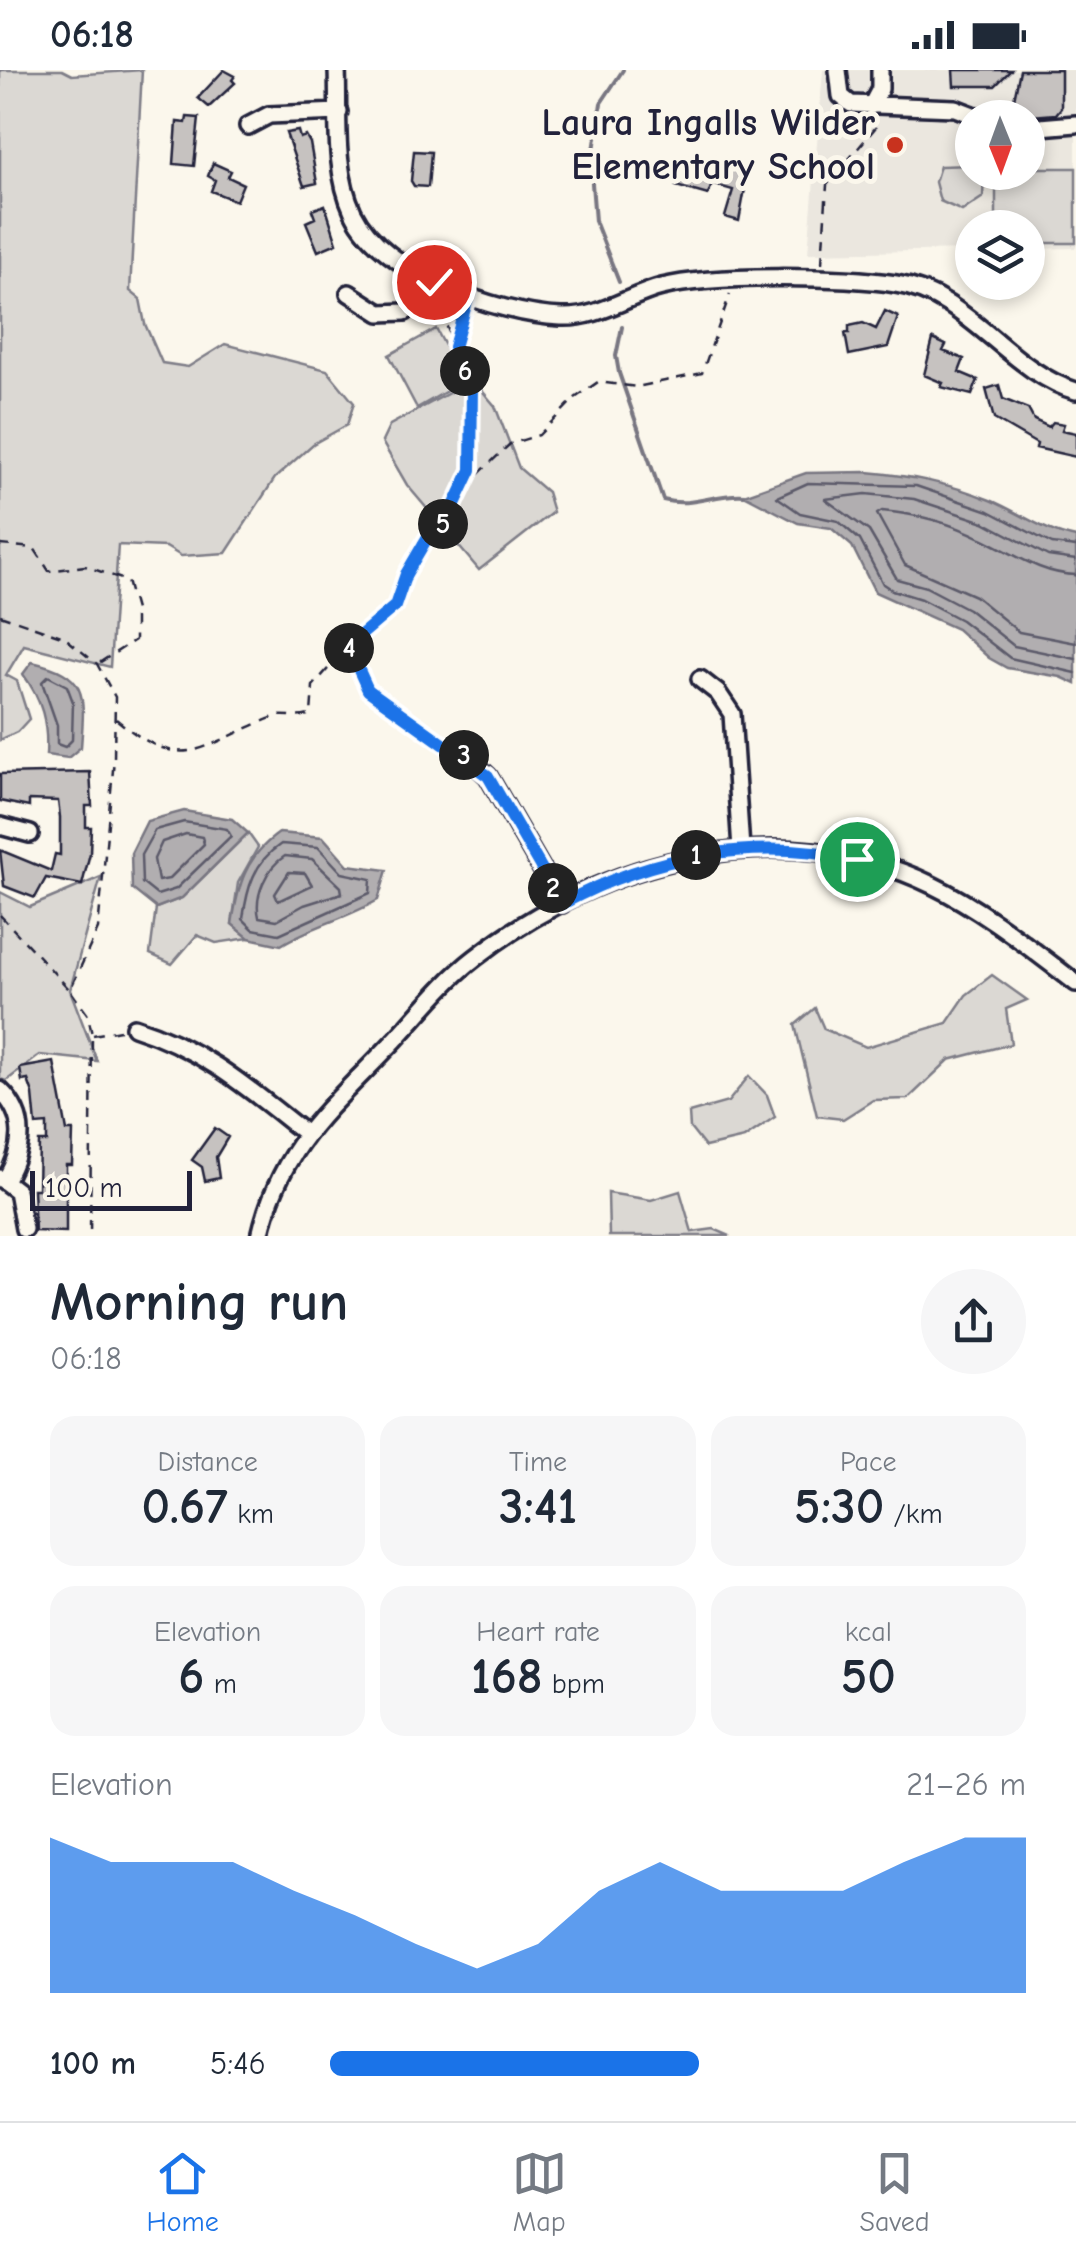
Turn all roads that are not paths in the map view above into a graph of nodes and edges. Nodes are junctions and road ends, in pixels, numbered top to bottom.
1 (337, 70) edge
2 (838, 70) edge
3 (880, 70) edge
4 (875, 106) junction
5 (955, 108) edge
6 (339, 112) junction
7 (1076, 124) edge
8 (248, 126) dead end
9 (1045, 127) edge
10 (350, 294) dead end
11 (405, 312) road end
12 (1076, 391) edge
13 (700, 679) dead end
14 (465, 755) road end
15 (0, 826) edge
16 (30, 834) dead end
17 (742, 849) junction
18 (562, 904) junction
19 (1076, 983) edge
20 (134, 1026) road end
21 (0, 1090) edge
22 (306, 1134) junction
23 (3, 1178) edge
24 (24, 1228) dead end
25 (260, 1236) edge

1 - 6 street
2 - 4 street
3 - 4 street
4 - 5 street
6 - 8 street
6 - 12 street
7 - 9 street
10 - 11 street
13 - 17 street
14 - 18 street
15 - 16 street
17 - 18 street
17 - 19 street
18 - 22 street
20 - 22 street
21 - 23 street
22 - 25 street
23 - 24 street

